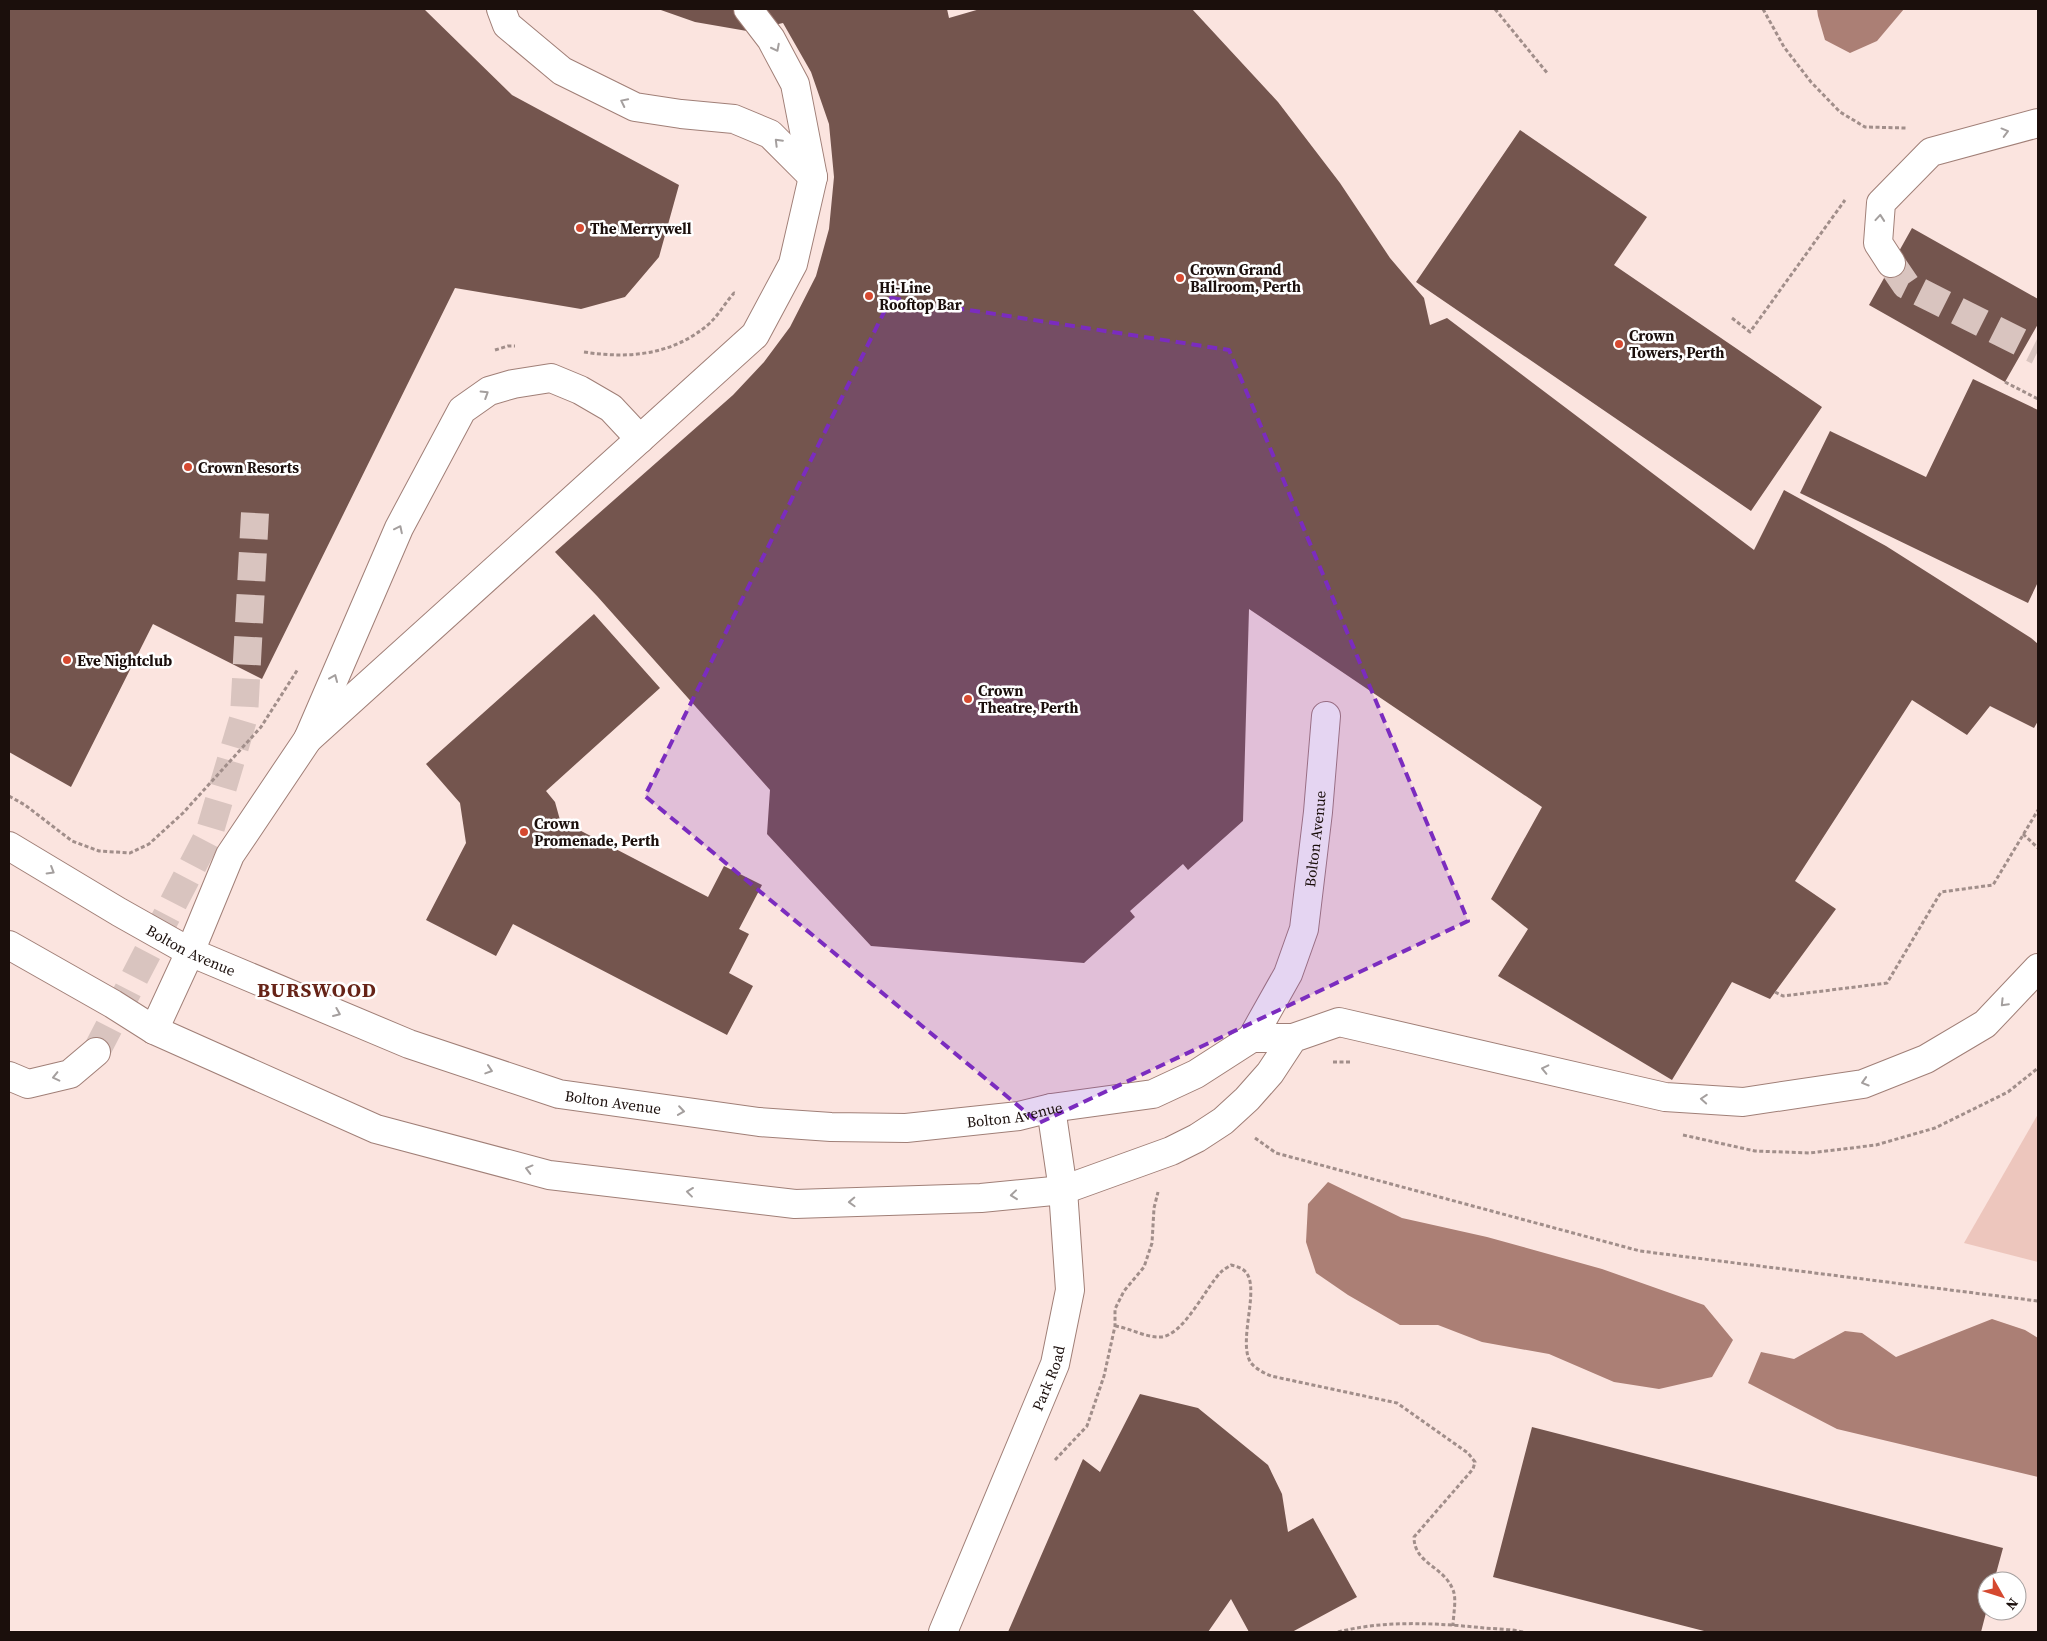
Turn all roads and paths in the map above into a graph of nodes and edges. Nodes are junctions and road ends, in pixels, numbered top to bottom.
1 (501, 9) edge
2 (748, 9) edge
3 (1495, 9) edge
4 (1763, 9) edge
5 (1548, 74) dead end
6 (2038, 122) edge
7 (1906, 128) dead end
8 (813, 177) junction
9 (1848, 196) dead end
10 (1891, 263) tunnel mouth
11 (1732, 318) dead end
12 (2005, 382) dead end
13 (2038, 399) edge
14 (640, 439) junction
15 (1326, 716) dead end
16 (308, 739) junction
17 (2038, 810) edge
18 (2024, 834) junction
19 (9, 846) edge
20 (2038, 848) edge
21 (9, 946) edge
22 (190, 952) junction
23 (2037, 964) edge
24 (1775, 992) dead end
25 (154, 1030) junction
26 (1252, 1038) junction
27 (1294, 1038) junction
28 (96, 1052) tunnel mouth
29 (9, 1076) edge
30 (1051, 1108) junction
31 (1253, 1137) dead end
32 (1160, 1188) dead end
33 (1063, 1190) junction
34 (2038, 1301) edge
35 (1115, 1326) junction
36 (1054, 1461) dead end
37 (1453, 1626) junction
38 (943, 1632) edge
39 (1338, 1632) edge
40 (1523, 1632) edge

8 -> 1 street
2 -> 8 street
3 - 5 path
4 - 7 path
10 -> 6 street
8 - 14 street
9 - 11 path
12 - 13 path
14 - 16 street
16 -> 14 street
15 - 26 street, Bolton Avenue
16 - 22 street
17 - 18 path
18 - 20 path
18 - 24 path
19 -> 22 street, Bolton Avenue
21 - 25 street
22 - 25 street
22 -> 30 street, Bolton Avenue
23 -> 27 street
33 -> 25 street
26 - 27 street
26 - 30 street, Bolton Avenue
27 - 33 street
28 -> 29 street
30 - 33 street, Park Road
31 - 34 path
32 - 35 path
33 - 38 street, Park Road
35 - 36 path
35 - 37 path
37 - 39 path
37 - 40 path

